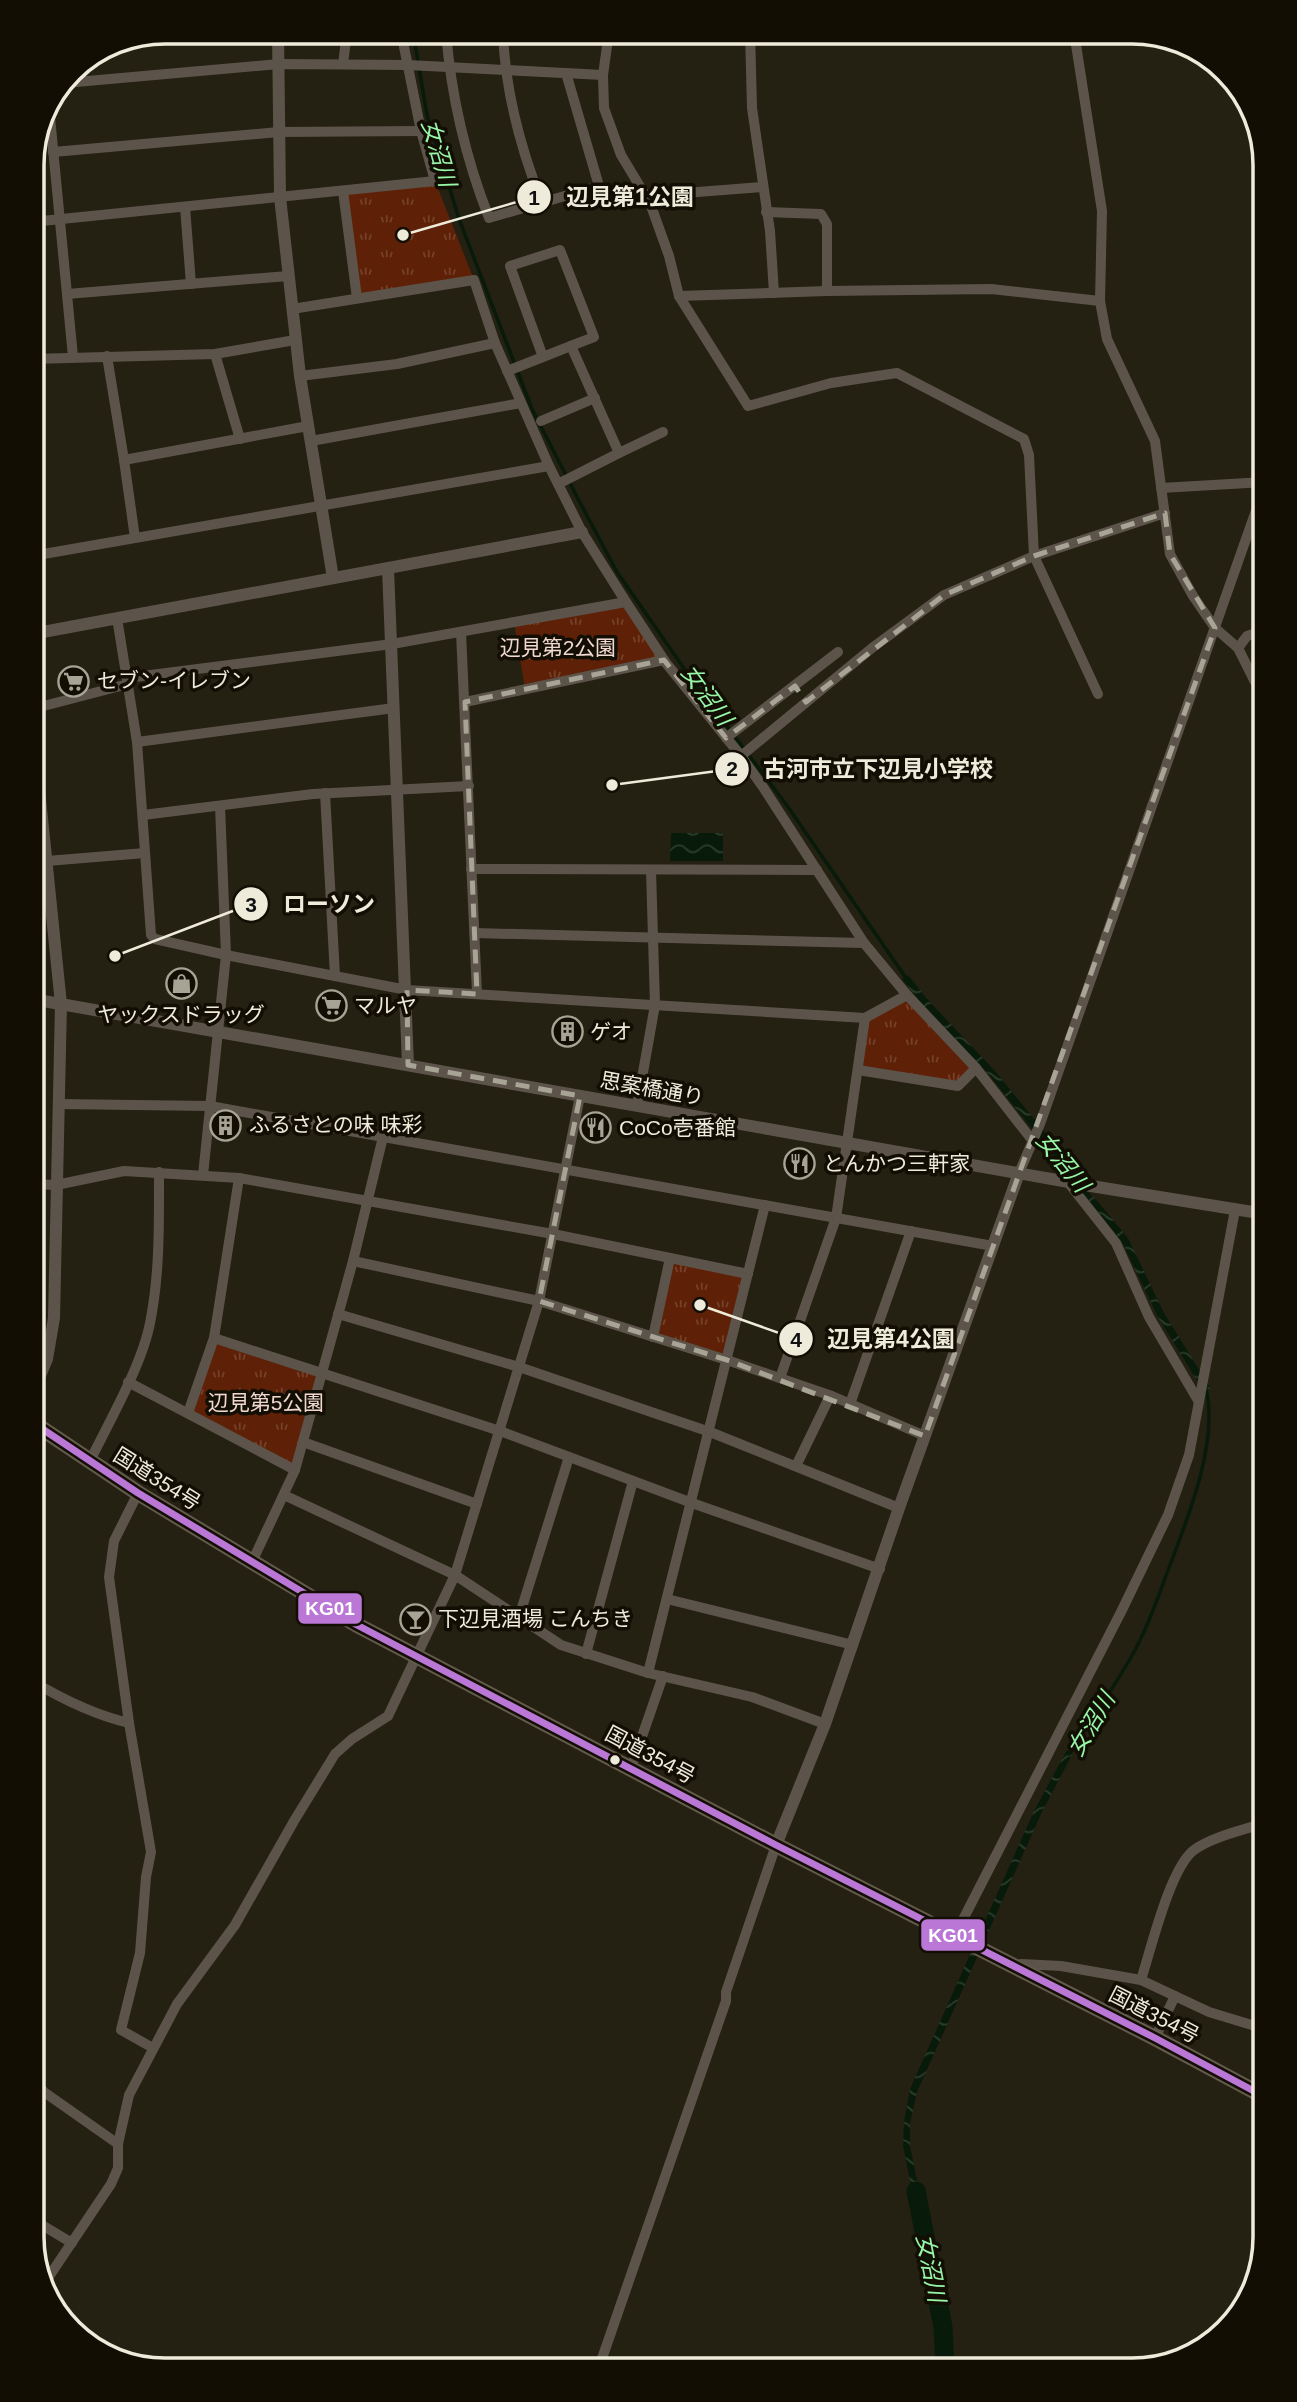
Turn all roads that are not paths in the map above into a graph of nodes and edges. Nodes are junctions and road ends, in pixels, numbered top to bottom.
1 (278, 44) edge
2 (346, 44) edge
3 (404, 44) edge
4 (447, 44) edge
5 (503, 44) edge
6 (607, 44) edge
7 (750, 44) edge
8 (1076, 44) edge
9 (279, 64) junction
10 (343, 64) junction
11 (408, 65) junction
12 (449, 67) junction
13 (504, 70) junction
14 (566, 74) junction
15 (603, 75) junction
16 (78, 82) edge
17 (51, 125) edge
18 (421, 131) junction
19 (279, 132) junction
20 (53, 152) junction
21 (762, 187) junction
22 (343, 191) junction
23 (646, 196) junction
24 (280, 197) junction
25 (542, 203) junction
26 (185, 207) junction
27 (766, 212) junction
28 (60, 219) junction
29 (44, 221) edge
30 (288, 276) junction
31 (191, 284) junction
32 (827, 291) junction
33 (774, 293) junction
34 (67, 294) junction
35 (679, 296) junction
36 (357, 298) junction
37 (1100, 301) junction
38 (292, 309) junction
39 (295, 340) junction
40 (495, 343) junction
41 (570, 346) junction
42 (215, 354) junction
43 (107, 356) junction
44 (73, 357) junction
45 (543, 357) junction
46 (44, 358) edge
47 (507, 371) junction
48 (300, 376) junction
49 (595, 398) junction
50 (521, 403) junction
51 (541, 421) dead end
52 (308, 426) junction
53 (663, 432) dead end
54 (240, 439) junction
55 (311, 441) junction
56 (619, 453) junction
57 (124, 460) junction
58 (549, 466) junction
59 (558, 484) junction
60 (1253, 484) edge
61 (1160, 488) junction
62 (321, 506) junction
63 (1165, 513) junction
64 (1253, 518) edge
65 (582, 531) junction
66 (135, 538) junction
67 (44, 553) edge
68 (1034, 556) junction
69 (388, 569) junction
70 (332, 578) junction
71 (626, 602) junction
72 (117, 618) junction
73 (1215, 628) junction
74 (44, 632) edge
75 (461, 632) junction
76 (1253, 634) edge
77 (392, 644) junction
78 (1238, 648) junction
79 (838, 652) dead end
80 (664, 660) junction
81 (1253, 678) edge
82 (127, 681) junction
83 (794, 686) junction
84 (1098, 694) dead end
85 (465, 702) junction
86 (806, 702) junction
87 (44, 705) edge
88 (394, 708) junction
89 (726, 738) junction
90 (137, 742) junction
91 (741, 756) junction
92 (468, 786) junction
93 (397, 789) junction
94 (325, 793) junction
95 (220, 806) junction
96 (143, 816) junction
97 (44, 833) edge
98 (145, 853) junction
99 (47, 861) junction
100 (471, 869) junction
101 (651, 870) junction
102 (817, 870) junction
103 (475, 933) junction
104 (653, 938) junction
105 (864, 943) junction
106 (226, 956) junction
107 (335, 976) junction
108 (407, 990) junction
109 (477, 994) junction
110 (907, 995) junction
111 (44, 1001) edge
112 (61, 1004) junction
113 (655, 1005) junction
114 (865, 1017) junction
115 (218, 1032) junction
116 (408, 1065) junction
117 (976, 1068) junction
118 (859, 1070) junction
119 (580, 1096) junction
120 (58, 1104) junction
121 (637, 1106) junction
122 (211, 1107) junction
123 (1036, 1132) junction
124 (383, 1137) junction
125 (847, 1143) junction
126 (566, 1170) junction
127 (159, 1172) junction
128 (1019, 1173) junction
129 (203, 1175) junction
130 (239, 1178) junction
131 (1070, 1182) junction
132 (44, 1184) edge
133 (56, 1185) junction
134 (369, 1202) junction
135 (765, 1205) junction
136 (1235, 1210) junction
137 (1253, 1212) edge
138 (836, 1218) junction
139 (911, 1231) junction
140 (553, 1234) junction
141 (993, 1246) junction
142 (670, 1258) junction
143 (354, 1261) junction
144 (748, 1274) junction
145 (539, 1301) junction
146 (338, 1314) junction
147 (653, 1337) junction
148 (214, 1338) junction
149 (727, 1360) junction
150 (44, 1366) edge
151 (519, 1367) junction
152 (322, 1373) junction
153 (780, 1378) junction
154 (128, 1382) junction
155 (830, 1396) junction
156 (1201, 1397) junction
157 (850, 1404) junction
158 (188, 1413) junction
159 (44, 1430) edge
160 (500, 1431) junction
161 (710, 1432) junction
162 (925, 1436) junction
163 (303, 1442) junction
164 (569, 1457) junction
165 (90, 1461) junction
166 (796, 1466) junction
167 (295, 1470) junction
168 (633, 1481) junction
169 (138, 1493) junction
170 (284, 1495) junction
171 (692, 1503) junction
172 (477, 1504) junction
173 (899, 1508) junction
174 (252, 1562) junction
175 (880, 1569) junction
176 (455, 1576) junction
177 (667, 1600) junction
178 (519, 1618) junction
179 (853, 1645) junction
180 (416, 1654) junction
181 (586, 1654) junction
182 (648, 1673) junction
183 (663, 1676) junction
184 (44, 1688) edge
185 (130, 1723) junction
186 (825, 1724) junction
187 (631, 1769) junction
188 (1253, 1827) edge
189 (776, 1845) junction
190 (954, 1937) junction
191 (1014, 1968) junction
192 (1141, 1980) junction
193 (1175, 1996) junction
194 (1253, 2025) edge
195 (1156, 2038) junction
196 (153, 2048) junction
197 (1253, 2091) edge
198 (44, 2092) edge
199 (118, 2144) junction
200 (44, 2226) edge
201 (72, 2243) junction
202 (50, 2274) edge
203 (601, 2358) edge

1 - 9 street
2 - 10 street
3 - 11 street
4 - 12 street
5 - 13 street
6 - 15 street
7 - 21 street
8 - 37 street
9 - 10 street
9 - 16 street
9 - 19 street
10 - 11 street
11 - 12 street
11 - 18 street
12 - 13 street
12 - 25 street
13 - 14 street
13 - 25 street
14 - 15 street
14 - 25 street
15 - 23 street
17 - 20 street
18 - 19 street
18 - 22 street
19 - 20 street
19 - 24 street
20 - 28 street
21 - 23 street
21 - 27 street
22 - 24 street
22 - 36 street
23 - 35 street
24 - 26 street
24 - 30 street
26 - 28 street
26 - 31 street
27 - 32 street
27 - 33 street
28 - 29 street
28 - 34 street
30 - 31 street
30 - 38 street
31 - 34 street
32 - 33 street
32 - 37 street
33 - 35 street
34 - 44 street
35 - 68 street
36 - 38 street
36 - 40 street
37 - 61 street
38 - 39 street
39 - 42 street
39 - 48 street
40 - 47 street
40 - 48 street
41 - 45 street
41 - 45 street
41 - 49 street
42 - 43 street
42 - 54 street
43 - 44 street
43 - 57 street
44 - 46 street
45 - 47 street
47 - 50 street
48 - 52 street
49 - 51 street
49 - 56 street
50 - 55 street
50 - 58 street
52 - 54 street
52 - 55 street
53 - 56 street
54 - 57 street
55 - 62 street
56 - 59 street
57 - 66 street
58 - 59 street
58 - 62 street
59 - 65 street
60 - 61 street
61 - 63 street
62 - 66 street
62 - 70 street
63 - 68 street
63 - 73 street
64 - 73 street
65 - 69 street
65 - 71 street
66 - 67 street
68 - 84 street
68 - 86 street
69 - 70 street
69 - 77 street
70 - 72 street
71 - 75 street
71 - 80 street
72 - 74 street
72 - 82 street
73 - 78 street
73 - 123 street
75 - 77 street
75 - 85 street
76 - 78 street
77 - 82 street
77 - 88 street
78 - 81 street
79 - 83 street
80 - 85 street
80 - 89 street
82 - 87 street
82 - 90 street
83 - 86 street
83 - 89 street
85 - 92 street
86 - 91 street
88 - 90 street
88 - 93 street
89 - 91 street
90 - 96 street
91 - 102 street
92 - 93 street
92 - 100 street
93 - 94 street
93 - 108 street
94 - 95 street
94 - 107 street
95 - 96 street
95 - 106 street
96 - 98 street
97 - 99 street
98 - 99 street
98 - 106 street
99 - 112 street
100 - 101 street
100 - 103 street
101 - 102 street
101 - 104 street
102 - 105 street
103 - 104 street
103 - 109 street
104 - 105 street
104 - 113 street
105 - 110 street
106 - 107 street
106 - 115 street
107 - 108 street
108 - 109 street
108 - 116 street
109 - 113 street
110 - 114 street
110 - 117 street
111 - 112 street, 思案橋通り
112 - 115 street, 思案橋通り
112 - 120 street
113 - 114 street
113 - 121 street
114 - 118 street
115 - 116 street, 思案橋通り
115 - 122 street
116 - 119 street, 思案橋通り
117 - 118 street
117 - 123 street
118 - 125 street
119 - 121 street, 思案橋通り
119 - 126 street
120 - 122 street
120 - 133 street
121 - 125 street, 思案橋通り
122 - 124 street
122 - 129 street
123 - 128 street
124 - 126 street
124 - 134 street
125 - 128 street, 思案橋通り
125 - 138 street
126 - 135 street
126 - 140 street
127 - 129 street
127 - 133 street
127 - 154 street
128 - 131 street, 思案橋通り
128 - 141 street
129 - 130 street
130 - 134 street
130 - 148 street
131 - 136 street, 思案橋通り
131 - 156 street
132 - 133 street
133 - 150 street
134 - 140 street
134 - 143 street
135 - 138 street
135 - 144 street
136 - 137 street, 思案橋通り
136 - 156 street
138 - 139 street
138 - 153 street
139 - 141 street
139 - 157 street
140 - 142 street
140 - 145 street
141 - 162 street
142 - 144 street
142 - 147 street
143 - 145 street
143 - 146 street
144 - 149 street
145 - 147 street
145 - 151 street
146 - 151 street
146 - 152 street
147 - 149 street
148 - 152 street
148 - 158 street
149 - 153 street
149 - 161 street
151 - 160 street
151 - 161 street
152 - 160 street
152 - 163 street
153 - 155 street
154 - 158 street
154 - 165 street
155 - 157 street
155 - 166 street
156 - 190 street
157 - 162 street
158 - 167 street
159 - 165 highway, 国道354号
160 - 164 street
160 - 172 street
161 - 166 street
161 - 171 street
162 - 173 street
163 - 167 street
163 - 172 street
164 - 168 street
164 - 178 street
165 - 169 highway, 国道354号
166 - 173 street
167 - 170 street
168 - 171 street
168 - 181 street
169 - 174 highway, 国道354号
169 - 185 street
170 - 174 street
170 - 176 street
171 - 175 street
171 - 177 street
172 - 176 street
173 - 175 street
174 - 180 highway, 国道354号
175 - 179 street
176 - 178 street
176 - 180 street
177 - 179 street
177 - 182 street
178 - 181 street
179 - 186 street
180 - 187 highway, 国道354号
180 - 196 street
181 - 182 street
182 - 183 street
183 - 186 street
183 - 187 street
184 - 185 street
185 - 196 street
186 - 189 street
187 - 189 highway, 国道354号
188 - 192 street
189 - 190 highway, 国道354号
189 - 203 street
190 - 191 highway, 国道354号
191 - 192 street
191 - 195 highway, 国道354号
192 - 193 street
193 - 194 street
193 - 195 street
195 - 197 highway, 国道354号
196 - 199 street
198 - 199 street
199 - 201 street
200 - 201 street
201 - 202 street

